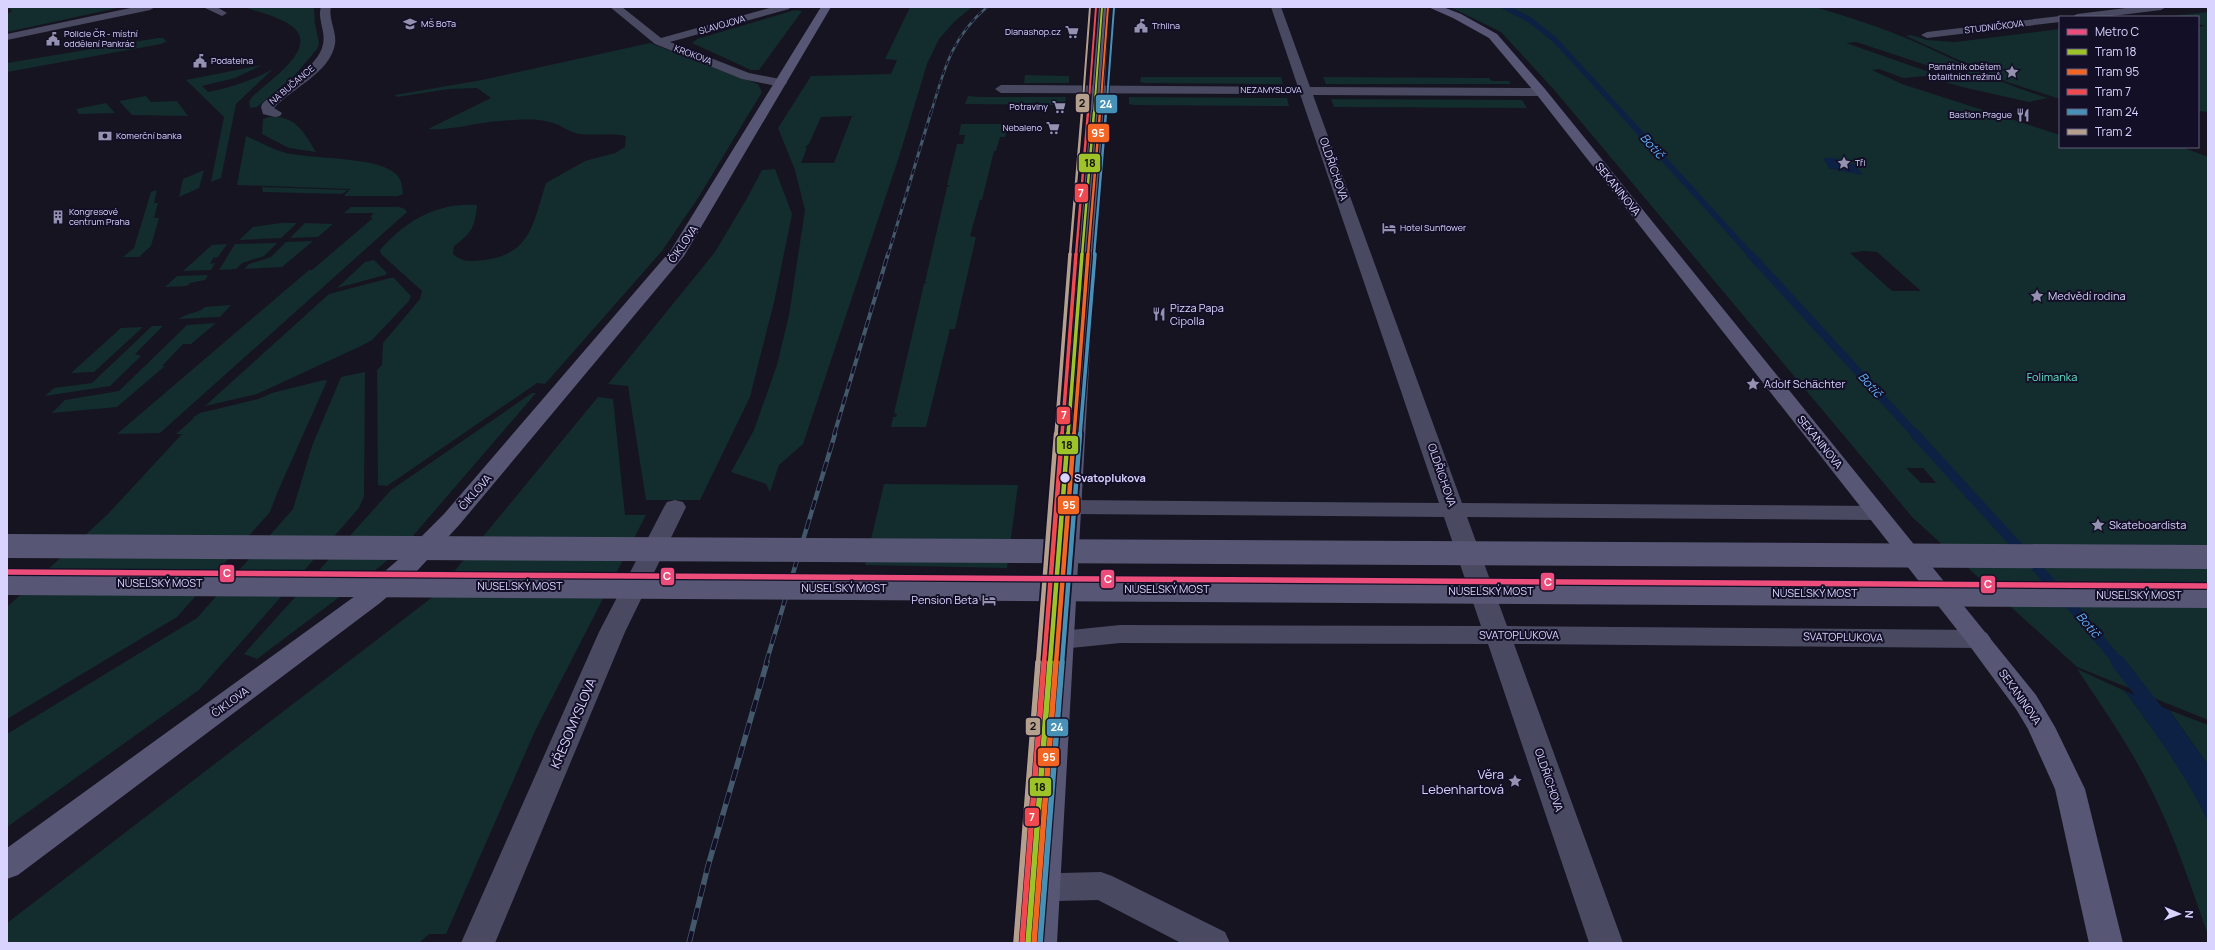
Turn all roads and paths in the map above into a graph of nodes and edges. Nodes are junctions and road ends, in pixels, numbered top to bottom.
1 (150, 7) edge
2 (208, 7) edge
3 (326, 7) edge
4 (615, 7) edge
5 (785, 7) edge
6 (826, 7) edge
7 (1104, 7) edge
8 (1276, 7) edge
9 (1433, 7) edge
10 (2161, 7) edge
11 (2037, 11) dead end
12 (222, 13) dead end
13 (2085, 16) edge
14 (2059, 19) edge
15 (2059, 19) edge
16 (1928, 35) dead end
17 (7, 37) edge
18 (659, 42) junction
19 (781, 82) junction
20 (1001, 88) dead end
21 (1098, 89) junction
22 (1306, 90) junction
23 (1541, 92) junction
24 (275, 113) dead end
25 (675, 507) dead end
26 (1070, 507) junction
27 (1454, 510) junction
28 (1876, 513) junction
29 (7, 546) edge
30 (2208, 558) edge
31 (7, 583) edge
32 (2208, 596) edge
33 (1498, 635) junction
34 (1978, 639) junction
35 (1061, 640) junction
36 (7, 866) edge
37 (1044, 879) junction
38 (478, 943) edge
39 (1040, 943) edge
40 (1213, 943) edge
41 (1606, 943) edge
42 (2106, 943) edge

1 - 17 street
2 - 12 street
3 - 24 street, NA BUČANCE
4 - 18 street, KROKOVA
5 - 18 street, SLAVOJOVA
6 - 19 main road, ČIKLOVA
7 - 21 main road
8 - 22 street, OLDŘICHOVA
9 - 23 main road, SEKANINOVA
10 - 13 street
11 - 14 street
15 - 16 street, STUDNIČKOVA
18 - 19 street, KROKOVA
19 - 36 main road, ČIKLOVA
20 - 21 street, NEZAMYSLOVA
21 - 22 street, NEZAMYSLOVA
21 - 26 main road
22 - 23 street, NEZAMYSLOVA
22 - 27 street, OLDŘICHOVA
23 - 28 main road, SEKANINOVA
25 - 38 street, KŘESOMYSLOVA
26 - 27 street
26 - 35 main road
27 - 28 street
27 - 33 street, OLDŘICHOVA
28 - 34 main road, SEKANINOVA
29 - 30 main road, bridge
31 - 32 main road, NUSELSKÝ MOST, bridge
33 - 34 street, SVATOPLUKOVA
33 - 35 street, SVATOPLUKOVA
33 - 41 street, OLDŘICHOVA
34 - 42 main road, SEKANINOVA
35 - 37 main road
37 - 39 main road
37 - 40 street

